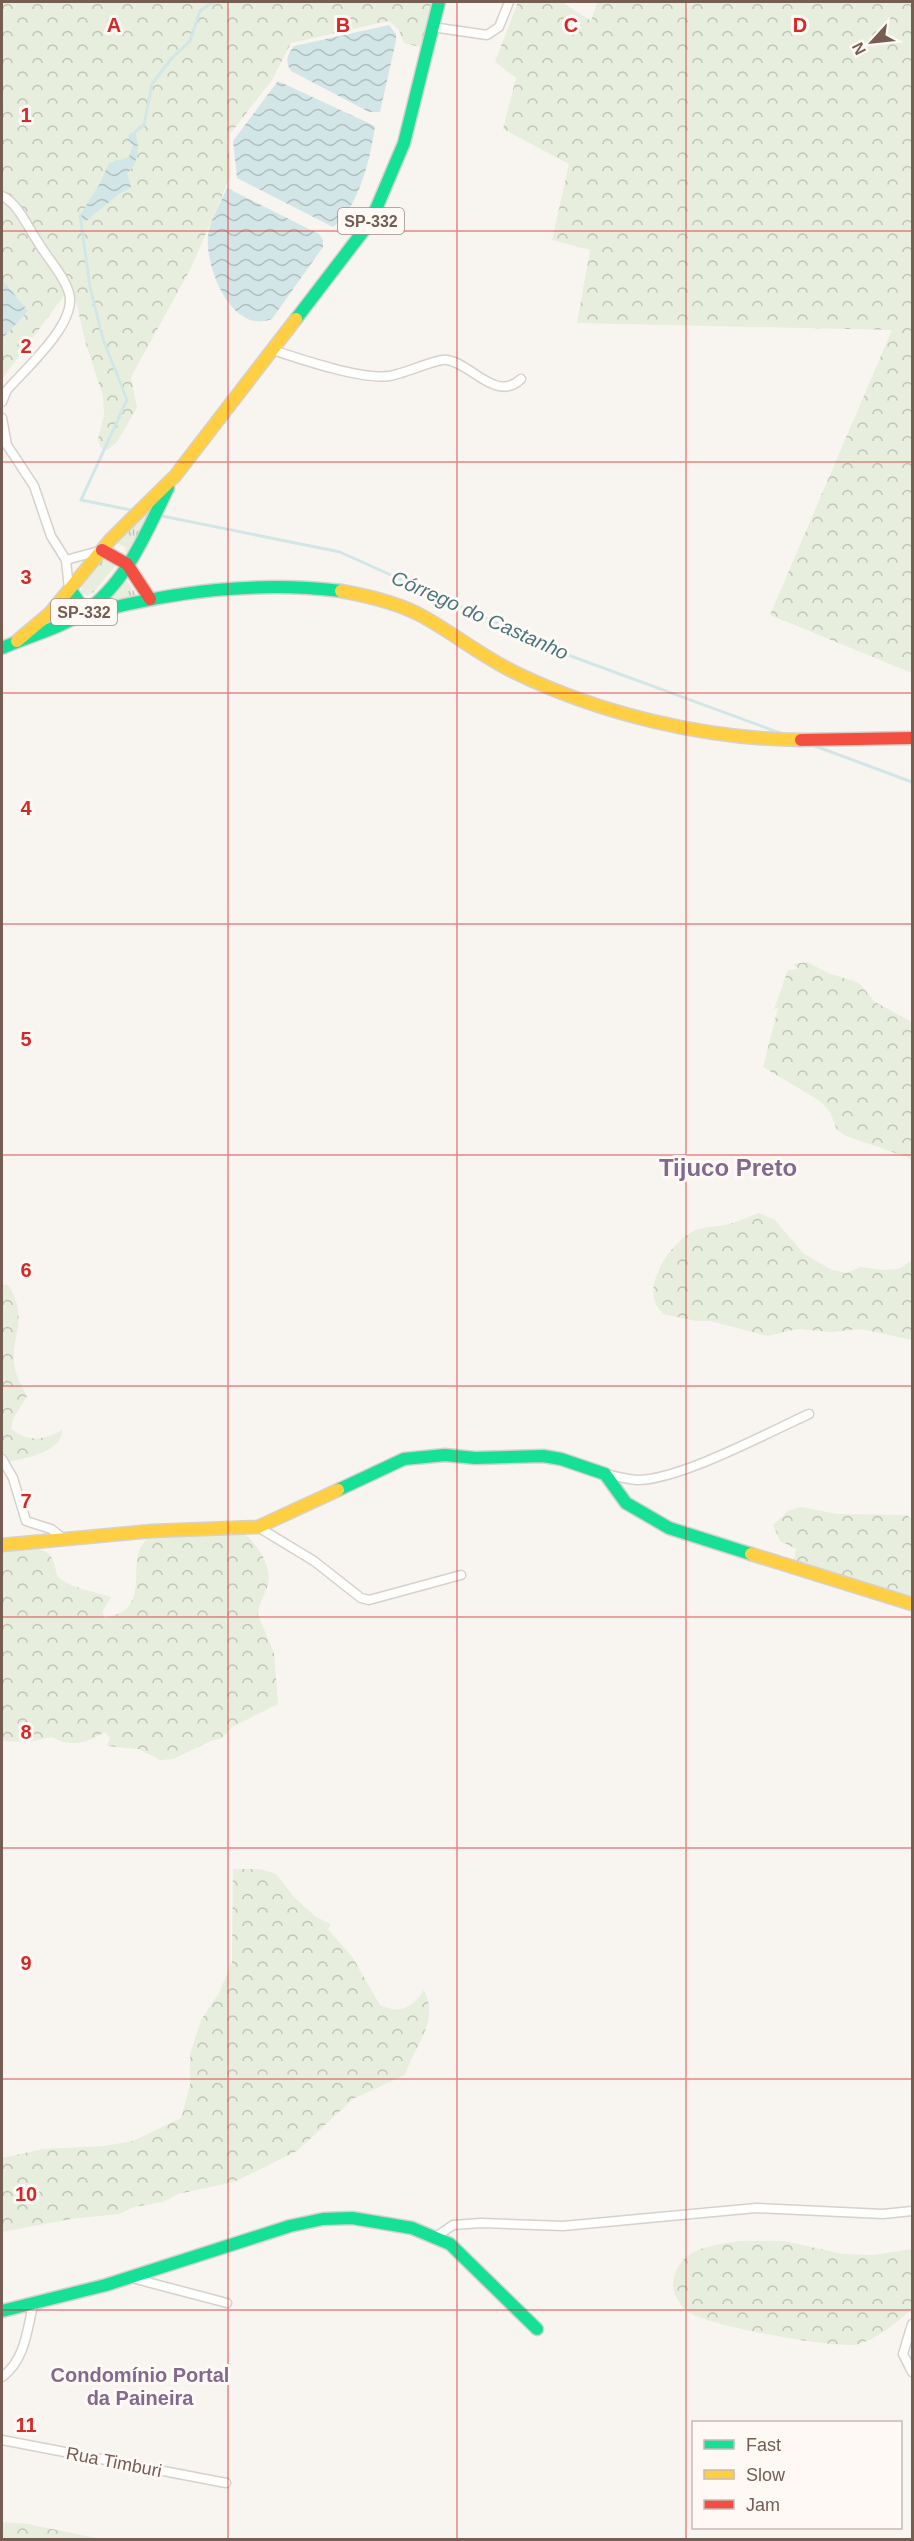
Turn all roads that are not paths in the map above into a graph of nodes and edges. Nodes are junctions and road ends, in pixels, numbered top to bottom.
1 (439, 2) edge
2 (509, 2) edge
3 (432, 27) junction
4 (2, 196) edge
5 (273, 350) junction
6 (521, 379) dead end
7 (2, 402) edge
8 (2, 418) edge
9 (175, 476) junction
10 (102, 550) junction
11 (66, 560) junction
12 (127, 564) junction
13 (70, 589) junction
14 (150, 599) junction
15 (85, 611) junction
16 (17, 641) junction
17 (2, 648) edge
18 (912, 738) edge
19 (809, 1414) dead end
20 (2, 1459) edge
21 (605, 1474) junction
22 (258, 1527) junction
23 (64, 1539) junction
24 (2, 1545) edge
25 (461, 1575) dead end
26 (912, 1604) edge
27 (912, 2211) edge
28 (437, 2236) junction
29 (131, 2278) junction
30 (227, 2303) dead end
31 (33, 2305) junction
32 (2, 2311) edge
33 (912, 2324) edge
34 (537, 2330) dead end
35 (912, 2372) edge
36 (2, 2377) edge
37 (2, 2440) edge
38 (226, 2483) dead end

1 - 3 main road, SP-332
2 - 3 street
3 - 5 main road, SP-332
4 - 7 street
5 - 6 street
5 - 9 main road, SP-332
8 - 11 street
9 - 10 main road, SP-332
9 - 12 main road, SP-332
10 - 11 street
10 - 12 main road
10 - 13 main road, SP-332
11 - 13 street
12 - 14 main road
12 - 15 main road, SP-332
13 - 15 main road
13 - 16 main road, SP-332
14 - 15 main road
14 - 18 main road
15 - 16 main road, SP-332
16 - 17 main road, SP-332
19 - 21 street
20 - 23 street
21 - 22 main road
21 - 26 main road
22 - 23 main road
22 - 25 street
23 - 24 main road
27 - 28 street
28 - 29 main road
28 - 34 main road
29 - 30 street
29 - 31 main road
31 - 32 main road
31 - 36 street
33 - 35 street
37 - 38 street, Rua Timburi

